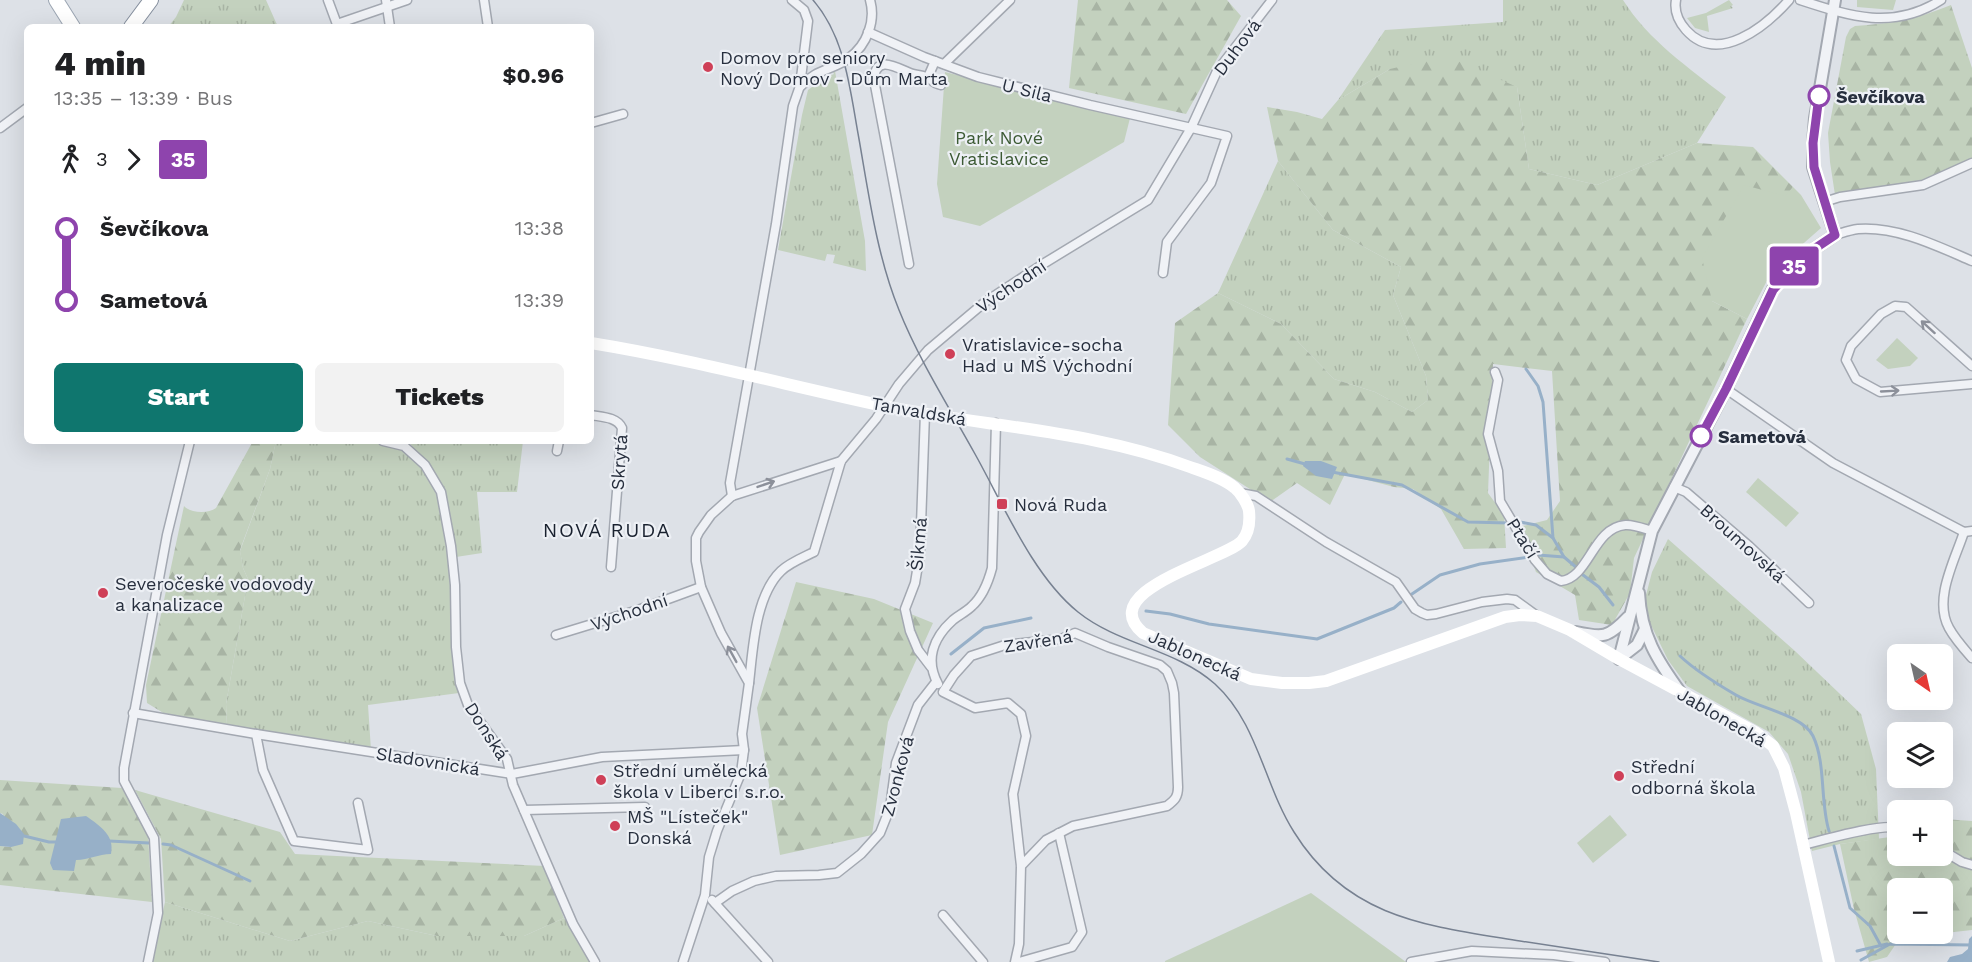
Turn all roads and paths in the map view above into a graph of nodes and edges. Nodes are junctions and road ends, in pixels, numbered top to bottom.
1 (56, 0) edge
2 (151, 0) edge
3 (328, 0) edge
4 (407, 0) edge
5 (484, 0) edge
6 (792, 0) edge
7 (870, 0) edge
8 (1010, 0) edge
9 (1272, 0) edge
10 (1676, 0) edge
11 (1789, 0) edge
12 (1800, 0) edge
13 (1835, 0) edge
14 (1941, 0) edge
15 (387, 4) edge
16 (1833, 12) junction
17 (71, 24) edge
18 (133, 24) edge
19 (336, 24) edge
20 (342, 24) edge
21 (390, 24) edge
22 (488, 24) edge
23 (868, 32) junction
24 (940, 62) junction
25 (928, 77) junction
26 (940, 85) dead end
27 (800, 86) junction
28 (24, 110) edge
29 (623, 114) dead end
30 (594, 122) edge
31 (0, 128) edge
32 (1191, 128) junction
33 (1972, 163) edge
34 (1824, 202) junction
35 (1835, 235) junction
36 (1972, 261) edge
37 (909, 264) dead end
38 (1163, 273) dead end
39 (594, 344) edge
40 (1972, 366) edge
41 (1495, 372) dead end
42 (749, 375) junction
43 (1972, 384) edge
44 (1726, 389) junction
45 (885, 406) junction
46 (926, 413) junction
47 (594, 416) edge
48 (996, 423) junction
49 (189, 444) edge
50 (396, 444) edge
51 (558, 444) edge
52 (557, 451) dead end
53 (841, 461) junction
54 (1674, 487) junction
55 (1240, 493) junction
56 (732, 496) junction
57 (1652, 531) junction
58 (1968, 531) edge
59 (611, 567) dead end
60 (1639, 581) junction
61 (701, 587) junction
62 (1809, 603) dead end
63 (1630, 614) junction
64 (1537, 616) junction
65 (1645, 629) junction
66 (1570, 630) junction
67 (556, 635) dead end
68 (1972, 658) edge
69 (1619, 659) junction
70 (931, 667) junction
71 (936, 682) junction
72 (749, 683) junction
73 (943, 692) junction
74 (1682, 693) junction
75 (134, 712) junction
76 (256, 734) junction
77 (744, 750) junction
78 (512, 774) junction
79 (358, 804) dead end
80 (645, 807) dead end
81 (524, 810) junction
82 (1887, 828) edge
83 (1059, 833) junction
84 (1803, 844) junction
85 (1953, 857) edge
86 (1021, 866) junction
87 (1972, 866) edge
88 (705, 895) junction
89 (715, 903) junction
90 (943, 915) dead end
91 (148, 962) edge
92 (595, 962) edge
93 (683, 962) edge
94 (768, 962) edge
95 (983, 962) edge
96 (1017, 962) edge
97 (1411, 962) edge
98 (1605, 962) edge
99 (1829, 962) edge

1 - 17 main road
2 - 18 main road
3 - 19 street
4 - 15 street
5 - 22 street
6 - 27 street
7 - 23 street
8 - 24 street
9 - 32 street, Duhová
10 - 11 street
12 - 16 street
13 - 16 street
14 - 16 street
15 - 20 street
15 - 21 street
16 - 34 street
23 - 24 street, U Sila
23 - 27 street
24 - 25 street
24 - 32 street, U Sila
25 - 26 street
25 - 37 street
27 - 42 street
28 - 31 street
29 - 30 street
32 - 38 street, U Sila
32 - 45 street, Východní
33 - 34 street
34 - 35 street
35 - 36 street
35 - 44 street
39 - 42 main road, Tanvaldská
40 -> 43 street
41 - 57 street, Ptačí
42 - 45 main road, Tanvaldská
42 - 56 street
44 - 54 street
44 - 58 street
45 - 46 main road, Tanvaldská
45 - 53 street, Východní
46 - 48 main road, Tanvaldská
46 - 70 street, Šikmá
47 - 59 street, Skrytá
48 - 55 main road, Tanvaldská
48 - 70 street
49 - 75 street
50 - 78 street, Donská
51 - 52 street
56 -> 53 street
53 - 72 street, Východní
54 - 57 street
54 - 62 street, Broumovská
55 - 64 street, Jablonecká
55 - 64 main road, Jablonecká
56 - 61 street
57 - 60 street
58 - 68 street
60 - 63 street
60 - 65 street
61 - 67 street, Východní
72 -> 61 street
63 - 66 street
63 - 69 street
64 - 66 main road, Jablonecká
65 - 69 street
65 - 74 street
66 - 69 main road, Jablonecká
69 - 74 main road, Jablonecká
70 - 71 street
71 - 73 street
71 - 89 street, Zvonková
72 - 77 street, Východní
73 - 83 street, Zavřená
73 - 86 street
74 - 84 main road, Jablonecká
75 - 76 street, Sladovnická
75 - 91 street
76 - 78 street, Sladovnická
76 - 79 street
77 - 78 street, Sladovnická
77 - 88 street, Východní
78 - 81 street, Donská
80 - 81 street
81 - 92 street, Donská
82 - 84 street
83 - 86 street, Zavřená
83 - 96 street
84 - 99 main road, Jablonecká
85 - 87 street
86 - 96 street
88 - 89 street
88 - 93 street, Východní
89 - 94 street
90 - 95 street
97 - 98 street

